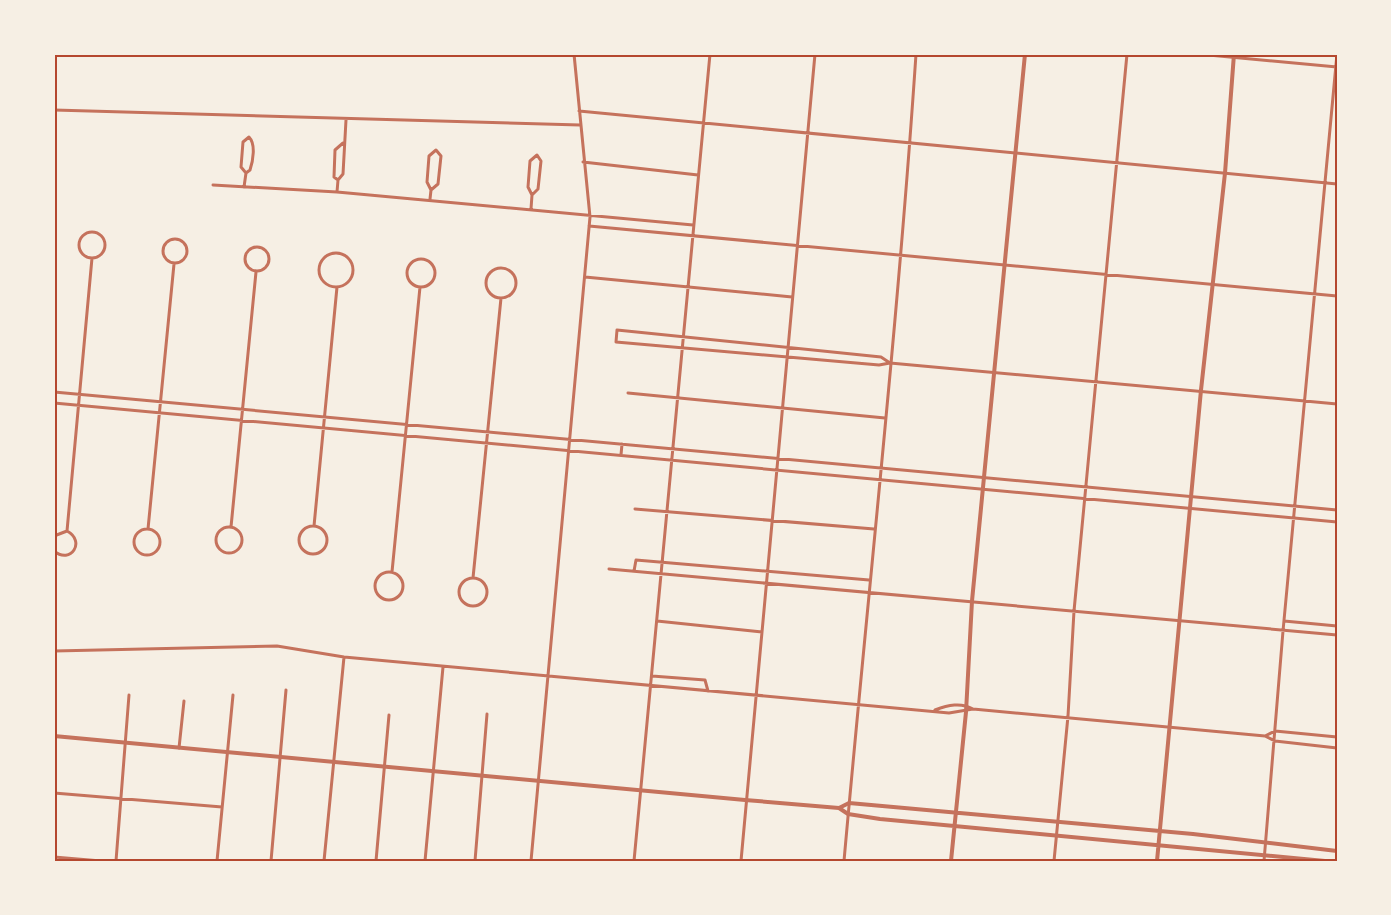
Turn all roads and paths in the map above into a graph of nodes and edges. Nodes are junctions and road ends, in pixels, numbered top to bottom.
1 (574, 54) edge
2 (710, 54) edge
3 (815, 54) edge
4 (916, 54) edge
5 (1025, 54) edge
6 (1127, 54) edge
7 (1198, 54) edge
8 (1337, 54) edge
9 (1234, 56) edge
10 (1336, 66) edge
11 (54, 110) edge
12 (579, 111) junction
13 (346, 120) junction
14 (703, 123) junction
15 (580, 125) junction
16 (808, 132) junction
17 (910, 142) junction
18 (343, 143) junction
19 (1015, 152) junction
20 (583, 162) junction
21 (1118, 162) junction
22 (246, 173) junction
23 (1225, 173) junction
24 (698, 175) junction
25 (338, 180) junction
26 (1324, 183) junction
27 (1337, 184) edge
28 (213, 185) dead end
29 (244, 187) junction
30 (431, 190) junction
31 (337, 192) junction
32 (532, 195) junction
33 (430, 200) junction
34 (531, 209) junction
35 (590, 216) junction
36 (693, 225) junction
37 (589, 226) junction
38 (692, 235) junction
39 (797, 244) junction
40 (901, 254) junction
41 (92, 258) junction
42 (174, 264) junction
43 (1005, 264) junction
44 (256, 272) junction
45 (1106, 274) junction
46 (585, 277) junction
47 (1214, 283) junction
48 (687, 286) junction
49 (337, 287) junction
50 (420, 287) junction
51 (1314, 293) junction
52 (1337, 296) edge
53 (792, 297) junction
54 (501, 298) junction
55 (683, 336) junction
56 (787, 346) junction
57 (682, 347) junction
58 (786, 357) junction
59 (890, 363) junction
60 (994, 371) junction
61 (1096, 381) junction
62 (1201, 390) junction
63 (54, 392) edge
64 (628, 393) dead end
65 (79, 395) junction
66 (677, 398) junction
67 (1304, 400) junction
68 (54, 403) edge
69 (160, 403) junction
70 (1337, 404) edge
71 (78, 405) junction
72 (782, 407) junction
73 (242, 410) junction
74 (159, 412) junction
75 (324, 418) junction
76 (885, 418) junction
77 (241, 420) junction
78 (406, 425) junction
79 (323, 429) junction
80 (487, 432) junction
81 (405, 436) junction
82 (571, 440) junction
83 (486, 443) junction
84 (622, 444) junction
85 (673, 448) junction
86 (570, 451) junction
87 (621, 455) junction
88 (777, 458) junction
89 (672, 460) junction
90 (880, 468) junction
91 (776, 469) junction
92 (984, 477) junction
93 (880, 479) junction
94 (1086, 487) junction
95 (982, 488) junction
96 (1191, 497) junction
97 (1085, 499) junction
98 (1295, 506) junction
99 (1191, 507) junction
100 (635, 509) dead end
101 (1337, 510) edge
102 (667, 511) junction
103 (1294, 517) junction
104 (772, 520) junction
105 (1337, 522) edge
106 (314, 526) junction
107 (231, 527) junction
108 (874, 529) junction
109 (148, 530) junction
110 (67, 531) junction
111 (54, 536) edge
112 (54, 551) edge
113 (662, 561) junction
114 (609, 569) dead end
115 (634, 571) junction
116 (392, 572) junction
117 (768, 572) junction
118 (661, 573) junction
119 (473, 578) junction
120 (869, 580) junction
121 (767, 582) junction
122 (868, 591) junction
123 (972, 601) junction
124 (1074, 611) junction
125 (657, 621) junction
126 (1181, 621) junction
127 (1284, 621) junction
128 (1337, 626) edge
129 (1283, 631) junction
130 (762, 632) junction
131 (1337, 635) edge
132 (54, 651) edge
133 (344, 657) junction
134 (443, 667) junction
135 (548, 676) junction
136 (652, 676) junction
137 (651, 686) junction
138 (286, 690) dead end
139 (708, 691) junction
140 (756, 694) junction
141 (129, 695) dead end
142 (232, 695) dead end
143 (184, 701) dead end
144 (858, 705) junction
145 (966, 705) junction
146 (974, 709) junction
147 (933, 710) junction
148 (966, 712) junction
149 (487, 714) dead end
150 (389, 715) dead end
151 (1068, 716) junction
152 (1171, 727) junction
153 (1275, 731) junction
154 (54, 736) edge
155 (1265, 736) junction
156 (1337, 737) edge
157 (1275, 741) junction
158 (126, 742) junction
159 (179, 748) junction
160 (1337, 748) edge
161 (226, 752) junction
162 (280, 758) junction
163 (332, 762) junction
164 (385, 766) junction
165 (433, 771) junction
166 (482, 776) junction
167 (538, 780) junction
168 (640, 790) junction
169 (54, 793) edge
170 (121, 800) junction
171 (745, 800) junction
172 (849, 803) junction
173 (222, 807) junction
174 (838, 808) junction
175 (956, 813) junction
176 (848, 814) junction
177 (1057, 823) junction
178 (954, 825) junction
179 (1160, 830) junction
180 (1056, 835) junction
181 (1266, 842) junction
182 (1159, 843) junction
183 (1337, 851) edge
184 (1265, 854) junction
185 (54, 857) edge
186 (101, 861) edge
187 (116, 861) edge
188 (217, 861) edge
189 (271, 861) edge
190 (324, 861) edge
191 (376, 861) edge
192 (425, 861) edge
193 (475, 861) edge
194 (531, 861) edge
195 (634, 861) edge
196 (741, 861) edge
197 (844, 861) edge
198 (951, 861) edge
199 (1054, 861) edge
200 (1157, 861) edge
201 (1264, 861) edge
202 (1325, 861) edge

1 - 12 street
2 - 14 street
3 - 16 street
4 - 17 street
5 - 19 street
6 - 21 street
7 - 9 street
8 - 10 street
9 - 10 street
9 - 23 street
10 - 26 street
11 - 13 street
12 - 14 street
12 - 15 street
13 - 15 street
13 - 18 street
14 - 16 street
14 - 24 street
15 - 20 street
16 - 17 street
16 - 39 street
17 - 19 street
17 - 40 street
18 - 25 street
18 - 25 street
19 - 21 street
19 - 43 street
20 - 24 street
20 - 35 street
21 - 23 street
21 - 45 street
22 - 22 street
22 - 29 street
23 - 26 street
23 - 47 street
24 - 36 street
25 - 31 street
26 - 27 street
26 - 51 street
28 - 29 street
29 - 31 street
30 - 30 street
30 - 33 street
31 - 33 street
32 - 32 street
32 - 34 street
33 - 34 street
34 - 35 street
35 - 36 street
35 - 37 street
36 - 38 street
37 - 38 street
37 - 46 street
38 - 39 street
38 - 48 street
39 - 40 street
39 - 53 street
40 - 43 street
40 - 59 street
41 - 41 street
41 - 65 street
42 - 42 street
42 - 69 street
43 - 45 street
43 - 60 street
44 - 44 street
44 - 73 street
45 - 47 street
45 - 61 street
46 - 48 street
46 - 82 street
47 - 51 street
47 - 62 street
48 - 53 street
48 - 55 street
49 - 49 street
49 - 75 street
50 - 50 street
50 - 78 street
51 - 52 street
51 - 67 street
53 - 56 street
54 - 54 street
54 - 80 street
55 - 56 street
55 - 57 street
55 - 57 street
56 - 58 street
56 - 59 street
57 - 58 street
57 - 66 street
58 - 59 street
58 - 72 street
59 - 60 street
59 - 76 street
60 - 61 street
60 - 92 street
61 - 62 street
61 - 94 street
62 - 67 street
62 - 96 street
63 - 65 street
64 - 66 street
65 - 69 street
65 - 71 street
66 - 72 street
66 - 85 street
67 - 70 street
67 - 98 street
68 - 71 street
69 - 73 street
69 - 74 street
71 - 74 street
71 - 110 street
72 - 76 street
72 - 88 street
73 - 75 street
73 - 77 street
74 - 77 street
74 - 109 street
75 - 78 street
75 - 79 street
76 - 90 street
77 - 79 street
77 - 107 street
78 - 80 street
78 - 81 street
79 - 81 street
79 - 106 street
80 - 82 street
80 - 83 street
81 - 83 street
81 - 116 street
82 - 84 street
82 - 86 street
83 - 86 street
83 - 119 street
84 - 85 street
84 - 87 street
85 - 88 street
85 - 89 street
86 - 87 street
86 - 135 street
87 - 89 street
88 - 90 street
88 - 91 street
89 - 91 street
89 - 102 street
90 - 92 street
90 - 93 street
91 - 93 street
91 - 104 street
92 - 94 street
92 - 95 street
93 - 95 street
93 - 108 street
94 - 96 street
94 - 97 street
95 - 97 street
95 - 123 street
96 - 98 street
96 - 99 street
97 - 99 street
97 - 124 street
98 - 101 street
98 - 103 street
99 - 103 street
99 - 126 street
100 - 102 street
102 - 104 street
102 - 113 street
103 - 105 street
103 - 127 street
104 - 108 street
104 - 117 street
106 - 106 street
107 - 107 street
108 - 120 street
109 - 109 street
110 - 111 street
110 - 112 street
113 - 115 street
113 - 117 street
113 - 118 street
114 - 115 street
115 - 118 street
116 - 116 street
117 - 120 street
117 - 121 street
118 - 121 street
118 - 125 street
119 - 119 street
120 - 122 street
121 - 122 street
121 - 130 street
122 - 123 street
122 - 144 street
123 - 124 street
123 - 145 street
124 - 126 street
124 - 151 street
125 - 130 street
125 - 136 street
126 - 129 street
126 - 152 street
127 - 128 street
127 - 129 street
129 - 131 street
129 - 153 street
130 - 140 street
132 - 133 street
133 - 134 street
133 - 163 street
134 - 135 street
134 - 165 street
135 - 137 street
135 - 167 street
136 - 137 street
136 - 139 street
137 - 139 street
137 - 168 street
138 - 162 street
139 - 140 street
140 - 144 street
140 - 171 street
141 - 158 street
142 - 161 street
143 - 159 street
144 - 147 street
144 - 172 street
145 - 146 street
145 - 147 street
145 - 148 street
146 - 148 street
146 - 151 street
147 - 148 street
148 - 175 street
149 - 166 street
150 - 164 street
151 - 152 street
151 - 177 street
152 - 155 street
152 - 179 street
153 - 155 street
153 - 156 street
153 - 157 street
154 - 158 street
155 - 157 street
157 - 160 street
157 - 181 street
158 - 159 street
158 - 170 street
159 - 161 street
161 - 162 street
161 - 173 street
162 - 163 street
162 - 189 street
163 - 164 street
163 - 190 street
164 - 165 street
164 - 191 street
165 - 166 street
165 - 192 street
166 - 167 street
166 - 193 street
167 - 168 street
167 - 194 street
168 - 171 street
168 - 195 street
169 - 170 street
170 - 173 street
170 - 187 street
171 - 174 street
171 - 196 street
172 - 174 street
172 - 175 street
172 - 176 street
173 - 188 street
174 - 176 street
175 - 177 street
175 - 178 street
176 - 178 street
176 - 197 street
177 - 179 street
177 - 180 street
178 - 180 street
178 - 198 street
179 - 181 street
179 - 182 street
180 - 182 street
180 - 199 street
181 - 183 street
181 - 184 street
182 - 184 street
182 - 200 street
184 - 201 street
184 - 202 street
185 - 186 street

